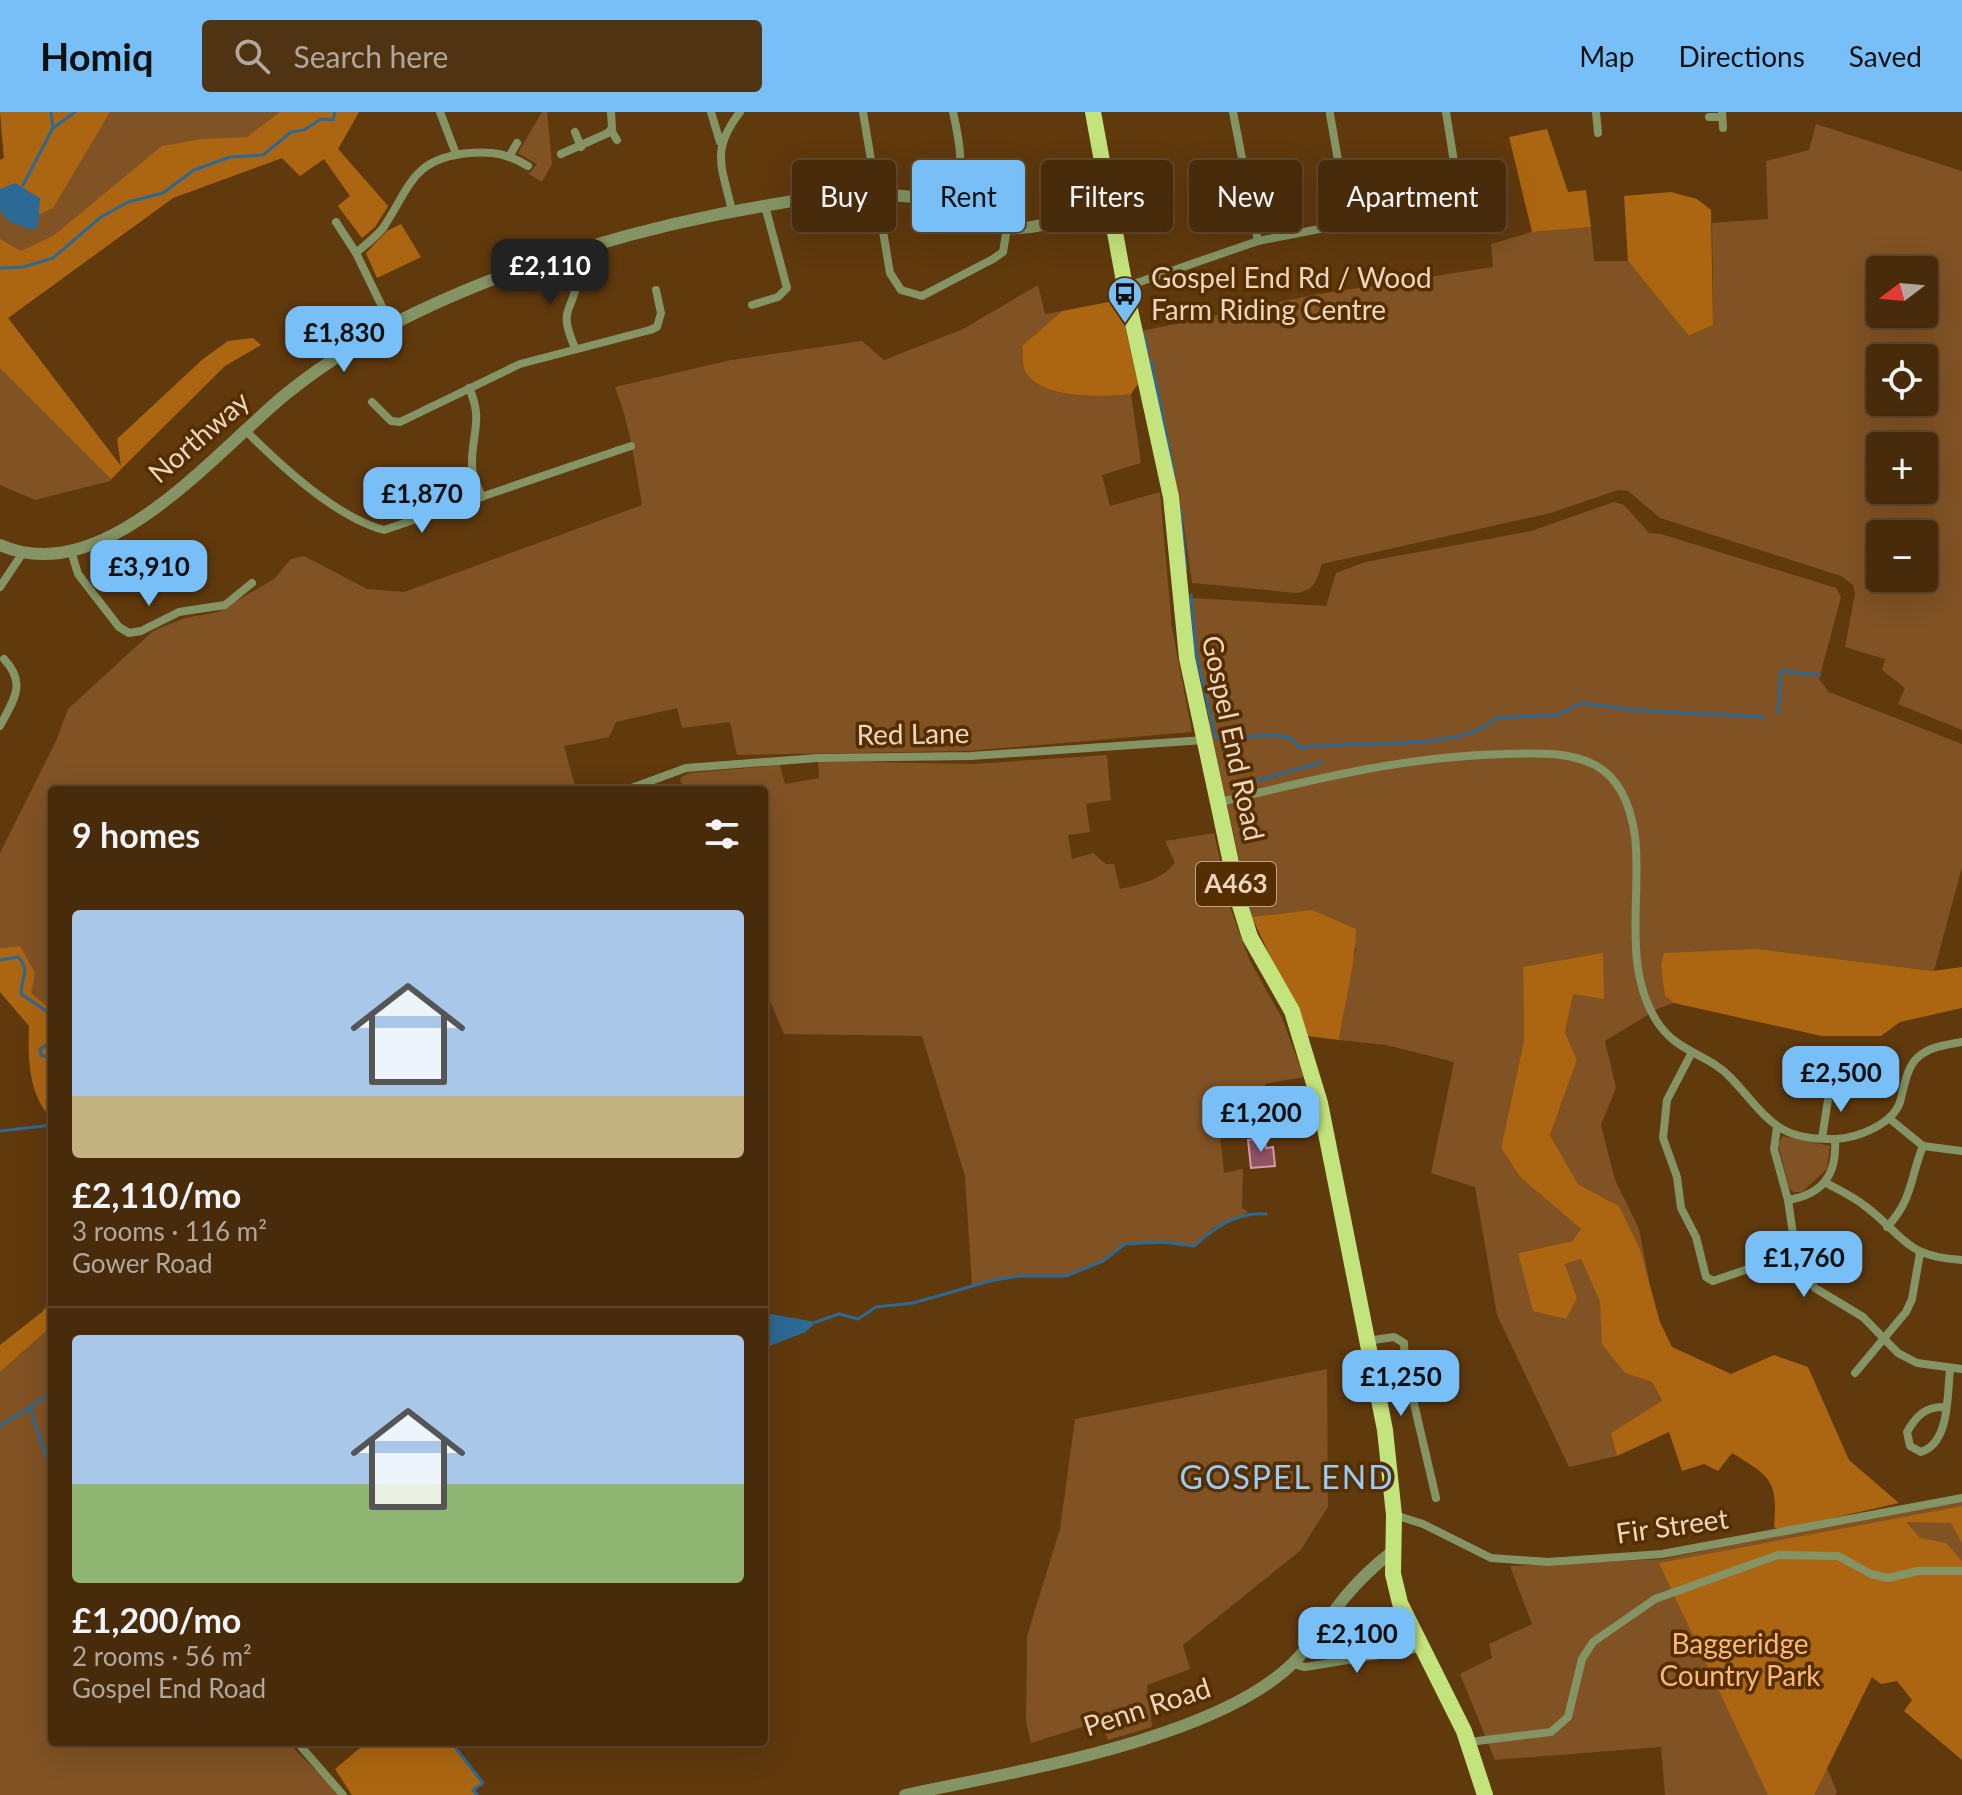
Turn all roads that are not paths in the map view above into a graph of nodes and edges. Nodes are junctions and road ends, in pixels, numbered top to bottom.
1 (440, 112) edge
2 (611, 112) edge
3 (711, 112) edge
4 (740, 112) edge
5 (863, 112) edge
6 (953, 112) edge
7 (1093, 112) edge
8 (1233, 112) edge
9 (1446, 112) edge
10 (1596, 112) edge
11 (1330, 114) edge
12 (1722, 114) edge
13 (1709, 117) dead end
14 (1723, 128) dead end
15 (611, 130) junction
16 (575, 132) dead end
17 (1598, 133) dead end
18 (617, 140) dead end
19 (720, 142) junction
20 (517, 143) dead end
21 (581, 147) junction
22 (456, 154) junction
23 (561, 154) dead end
24 (510, 155) junction
25 (871, 160) edge
26 (962, 160) edge
27 (1101, 160) edge
28 (1338, 160) edge
29 (1454, 160) edge
30 (528, 166) dead end
31 (792, 201) edge
32 (765, 206) junction
33 (732, 211) junction
34 (336, 222) dead end
35 (1318, 230) edge
36 (883, 232) edge
37 (1006, 232) edge
38 (1114, 232) edge
39 (1258, 241) junction
40 (356, 253) junction
41 (570, 255) junction
42 (1125, 287) junction
43 (656, 290) dead end
44 (752, 305) dead end
45 (391, 325) junction
46 (575, 348) junction
47 (469, 388) junction
48 (372, 402) dead end
49 (244, 429) junction
50 (631, 446) dead end
51 (482, 497) junction
52 (0, 545) edge
53 (71, 551) junction
54 (22, 554) junction
55 (252, 583) dead end
56 (0, 587) edge
57 (4, 659) dead end
58 (0, 726) edge
59 (1204, 740) junction
60 (637, 786) edge
61 (1220, 802) junction
62 (1962, 1042) edge
63 (1691, 1054) junction
64 (1830, 1087) dead end
65 (1890, 1119) junction
66 (1777, 1127) junction
67 (1822, 1138) junction
68 (1835, 1139) junction
69 (1923, 1146) junction
70 (1962, 1151) edge
71 (1826, 1183) junction
72 (1788, 1200) junction
73 (1887, 1227) junction
74 (1920, 1253) junction
75 (1962, 1260) edge
76 (1799, 1262) junction
77 (1884, 1340) junction
78 (1366, 1341) junction
79 (1962, 1369) edge
80 (1950, 1370) junction
81 (1855, 1373) dead end
82 (1945, 1407) junction
83 (1436, 1498) dead end
84 (1962, 1498) edge
85 (1394, 1515) junction
86 (1393, 1551) junction
87 (1962, 1571) edge
88 (1422, 1648) junction
89 (1293, 1664) junction
90 (1468, 1742) junction
91 (300, 1746) edge
92 (343, 1795) edge
93 (905, 1795) edge
94 (1485, 1795) edge

1 - 22 street
2 - 15 street
3 - 19 street
4 - 19 street
5 - 25 street
6 - 26 street
7 - 27 main road, Gospel End Road / A463
8 - 39 street
9 - 29 street
10 - 17 street
11 - 28 street
12 - 13 street
12 - 14 street
15 - 18 street
15 - 21 street
16 - 21 street
19 - 33 street
20 - 24 street
21 - 23 street
22 - 24 street
22 - 40 street
24 - 30 street
31 - 32 street, Northway
32 - 33 street, Northway
32 - 44 street
33 - 41 street, Northway
34 - 40 street
35 - 39 street
36 - 37 street
38 - 42 main road, Gospel End Road / A463
39 - 42 street
40 - 45 street
41 - 45 street, Northway
41 - 46 street
42 - 59 main road, Gospel End Road / A463
43 - 46 street
45 - 49 street, Northway
46 - 47 street
47 - 48 street
47 - 51 street
49 - 51 street
49 - 53 street, Northway
50 - 51 street
52 - 54 street, Northway
53 - 54 street, Northway
53 - 55 street
54 - 56 street
57 - 58 street
59 - 60 street, Red Lane
59 - 61 main road, Gospel End Road / A463
61 - 63 street
61 - 78 main road, Gospel End Road / A463
62 - 65 street
63 - 66 street
63 - 76 street
64 - 67 street
65 - 68 street
65 - 69 street
66 - 67 street
66 - 72 street
67 - 68 street
68 - 71 street
69 - 70 street
69 - 73 street
71 - 72 street
71 - 73 street
72 - 76 street
73 - 74 street
74 - 75 street
74 - 77 street
76 - 77 street
77 - 80 street
77 - 81 street
78 - 83 street
78 - 85 main road, Gospel End Road / A463
79 - 80 street
80 - 82 street
82 - 82 street
84 - 85 street, Fir Street
85 - 86 main road, Gospel End Road / A463
86 - 88 main road, A463
86 - 89 street, Penn Road
87 - 90 street
88 - 89 street
88 - 90 main road, A463
89 - 93 street, Penn Road
90 - 94 main road, A463
91 - 92 street

